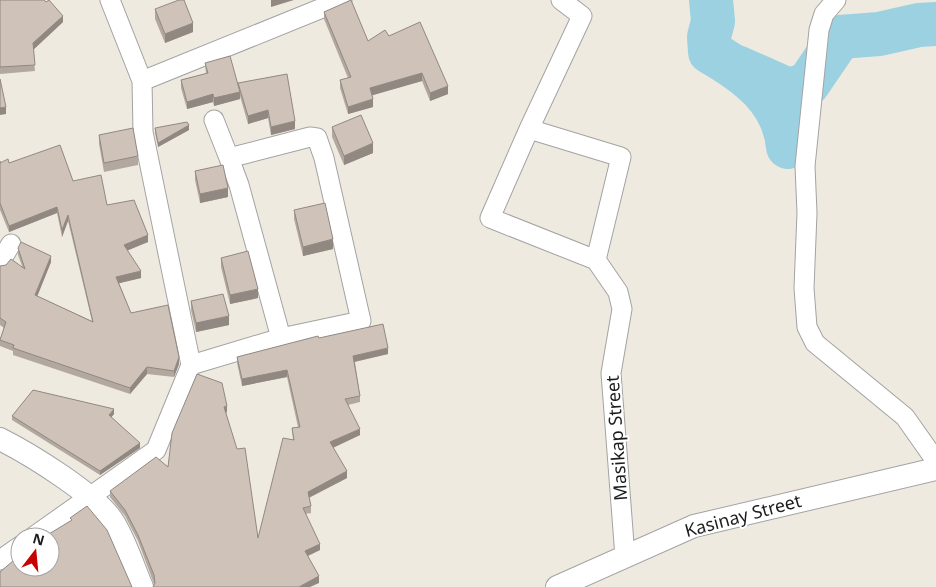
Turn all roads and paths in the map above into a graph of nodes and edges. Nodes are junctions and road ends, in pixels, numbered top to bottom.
1 (110, 0) edge
2 (342, 0) edge
3 (561, 0) edge
4 (836, 0) edge
5 (142, 81) junction
6 (214, 120) dead end
7 (528, 129) junction
8 (229, 158) junction
9 (11, 244) dead end
10 (596, 260) junction
11 (0, 262) edge
12 (281, 338) junction
13 (191, 365) junction
14 (0, 439) edge
15 (936, 461) edge
16 (936, 469) edge
17 (90, 498) junction
18 (48, 527) edge
19 (625, 557) junction
20 (142, 587) edge
21 (557, 587) edge

1 - 5 street
2 - 5 street
3 - 7 street
4 - 15 street
5 - 13 street
6 - 8 street
7 - 10 street
7 - 10 street
8 - 12 street
8 - 12 street
9 - 11 street
10 - 19 street, Masikap Street
12 - 13 street
13 - 17 street
14 - 17 street
16 - 19 street, Kasinay Street
17 - 18 street
17 - 20 street
19 - 21 street, Kasinay Street

